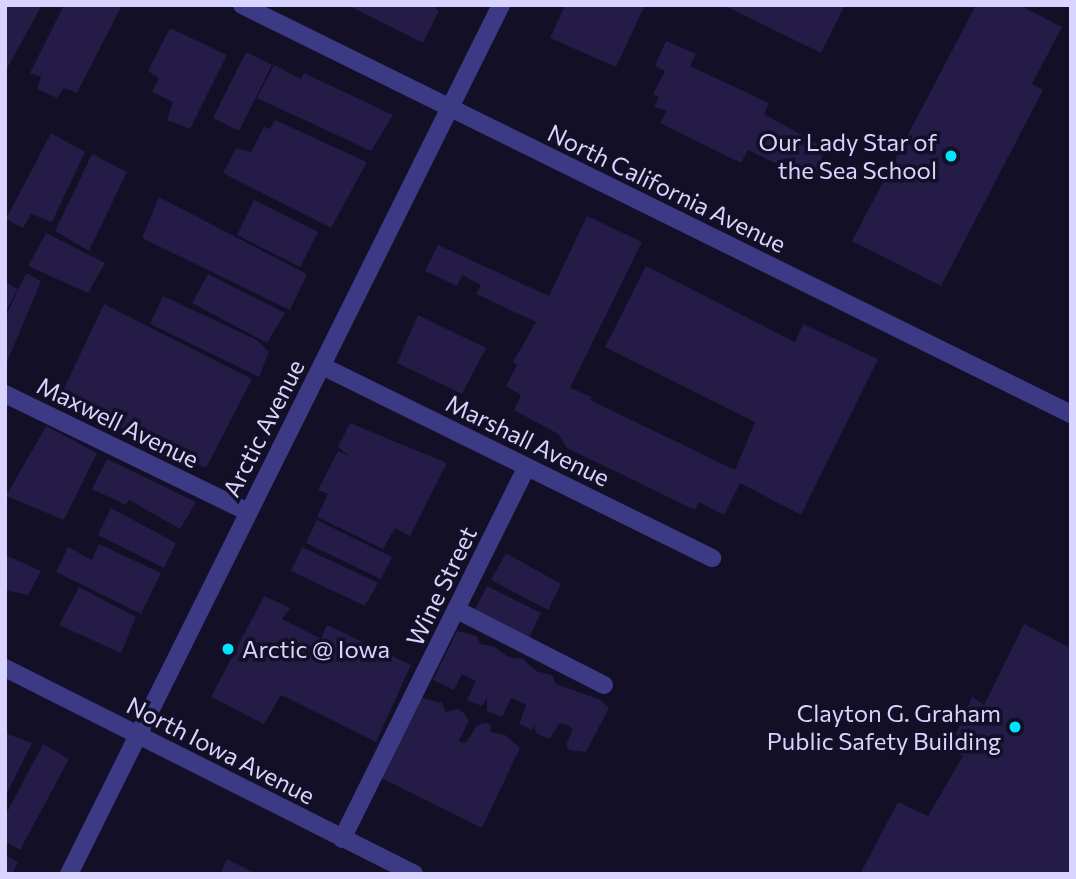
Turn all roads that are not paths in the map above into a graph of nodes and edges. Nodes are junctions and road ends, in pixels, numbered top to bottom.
1 (242, 5) edge
2 (501, 5) edge
3 (450, 108) junction
4 (323, 366) junction
5 (5, 394) edge
6 (1071, 414) edge
7 (527, 467) junction
8 (248, 512) junction
9 (712, 558) dead end
10 (457, 610) junction
11 (5, 668) edge
12 (604, 685) dead end
13 (137, 735) junction
14 (342, 839) junction
15 (69, 874) edge
16 (414, 874) edge

1 - 3 street, North California Avenue
2 - 3 street, Arctic Avenue
3 - 4 street, Arctic Avenue
3 - 6 street, North California Avenue
4 - 7 street, Marshall Avenue
4 - 8 street, Arctic Avenue
5 - 8 street, Maxwell Avenue
7 - 9 street, Marshall Avenue
7 - 10 street, Wine Street
8 - 13 street, Arctic Avenue
10 - 12 street
10 - 14 street, Wine Street
11 - 13 street, North Iowa Avenue
13 - 14 street, North Iowa Avenue
13 - 15 street, Arctic Avenue
14 - 16 street, North Iowa Avenue

